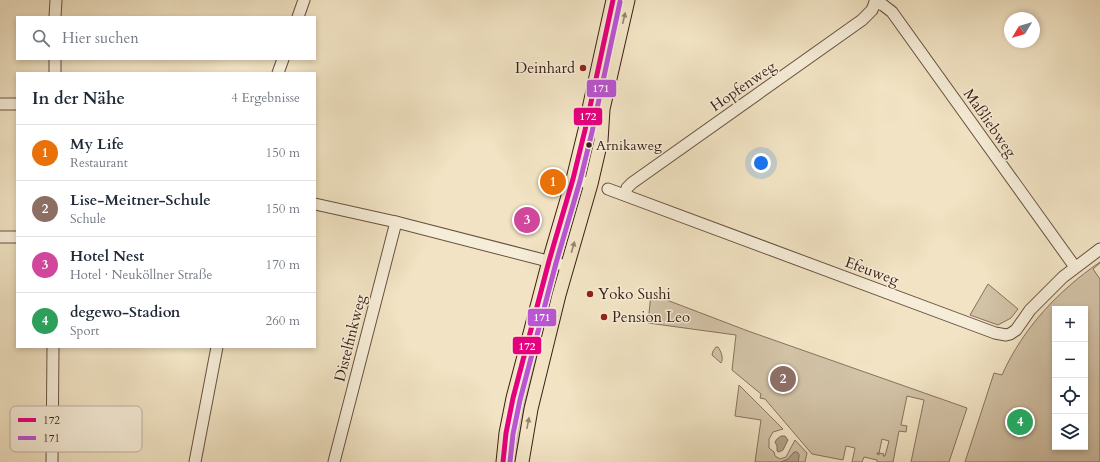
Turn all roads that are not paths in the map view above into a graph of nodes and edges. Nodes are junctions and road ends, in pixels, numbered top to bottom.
1 (56, 0) edge
2 (304, 0) edge
3 (613, 0) edge
4 (628, 0) edge
5 (875, 1) edge
6 (55, 16) edge
7 (298, 16) edge
8 (55, 60) edge
9 (283, 60) edge
10 (55, 72) edge
11 (278, 72) edge
12 (0, 104) edge
13 (16, 104) edge
14 (573, 179) junction
15 (591, 184) junction
16 (608, 189) dead end
17 (625, 195) junction
18 (316, 204) edge
19 (396, 222) junction
20 (0, 237) edge
21 (16, 237) edge
22 (1100, 249) edge
23 (548, 261) junction
24 (567, 266) junction
25 (1075, 268) junction
26 (53, 348) edge
27 (217, 348) edge
28 (52, 406) edge
29 (52, 452) edge
30 (52, 462) edge
31 (196, 462) edge
32 (334, 462) edge
33 (503, 462) edge
34 (522, 462) edge

1 - 6 street
2 - 7 street
3 - 14 main road
15 -> 4 main road
5 - 17 street, Hopfenweg
5 - 25 street, Maßliebweg
8 - 10 street
9 - 11 street
12 - 13 street
14 - 15 street
14 - 23 main road
24 -> 15 main road
16 - 17 street, Efeuweg
17 - 25 street, Efeuweg
18 - 19 street
19 - 23 street
19 - 32 street, Distelfinkweg
20 - 21 street
22 - 25 street, Efeuweg
23 - 24 street
23 - 33 main road
34 -> 24 main road
26 - 28 street
27 - 31 street
29 - 30 street

